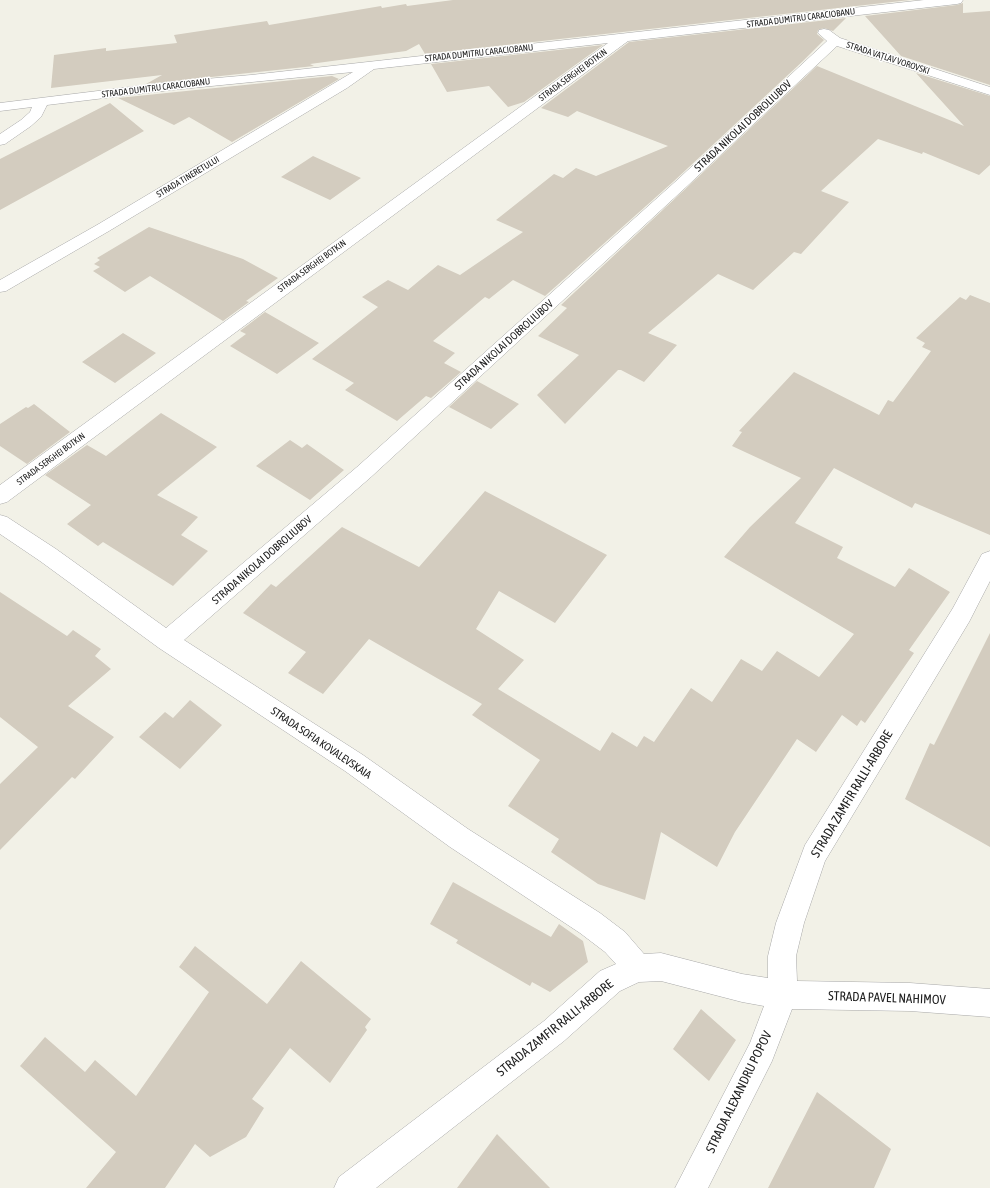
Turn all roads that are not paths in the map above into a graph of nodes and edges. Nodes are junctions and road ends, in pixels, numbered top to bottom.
1 (957, 0) edge
2 (788, 20) junction
3 (624, 38) junction
4 (835, 41) junction
5 (373, 64) junction
6 (990, 91) edge
7 (41, 102) junction
8 (0, 107) edge
9 (0, 141) edge
10 (0, 287) edge
11 (0, 496) edge
12 (0, 523) edge
13 (990, 560) edge
14 (167, 641) junction
15 (638, 968) junction
16 (783, 995) junction
17 (990, 1003) edge
18 (350, 1188) edge
19 (691, 1188) edge

1 - 2 street, STRADA DUMITRU CARACIOBANU
2 - 3 street, STRADA DUMITRU CARACIOBANU
2 - 4 street, STRADA VAȚLAV VOROVSKI
3 - 5 street, STRADA DUMITRU CARACIOBANU
3 - 11 street, STRADA SERGHEI BOTKIN
4 - 6 street, STRADA VAȚLAV VOROVSKI
4 - 14 street, STRADA NIKOLAI DOBROLIUBOV
5 - 7 street, STRADA DUMITRU CARACIOBANU
5 - 10 street, STRADA TINERETULUI
7 - 8 street, STRADA DUMITRU CARACIOBANU
7 - 9 street
12 - 14 street, STRADA SOFIA KOVALEVSKAIA
13 - 16 street, STRADA ZAMFIR RALLI-ARBORE
14 - 15 street, STRADA SOFIA KOVALEVSKAIA
15 - 16 street, STRADA ZAMFIR RALLI-ARBORE
15 - 18 street, STRADA ZAMFIR RALLI-ARBORE
16 - 17 street, STRADA PAVEL NAHIMOV
16 - 19 street, STRADA ALEXANDRU POPOV

